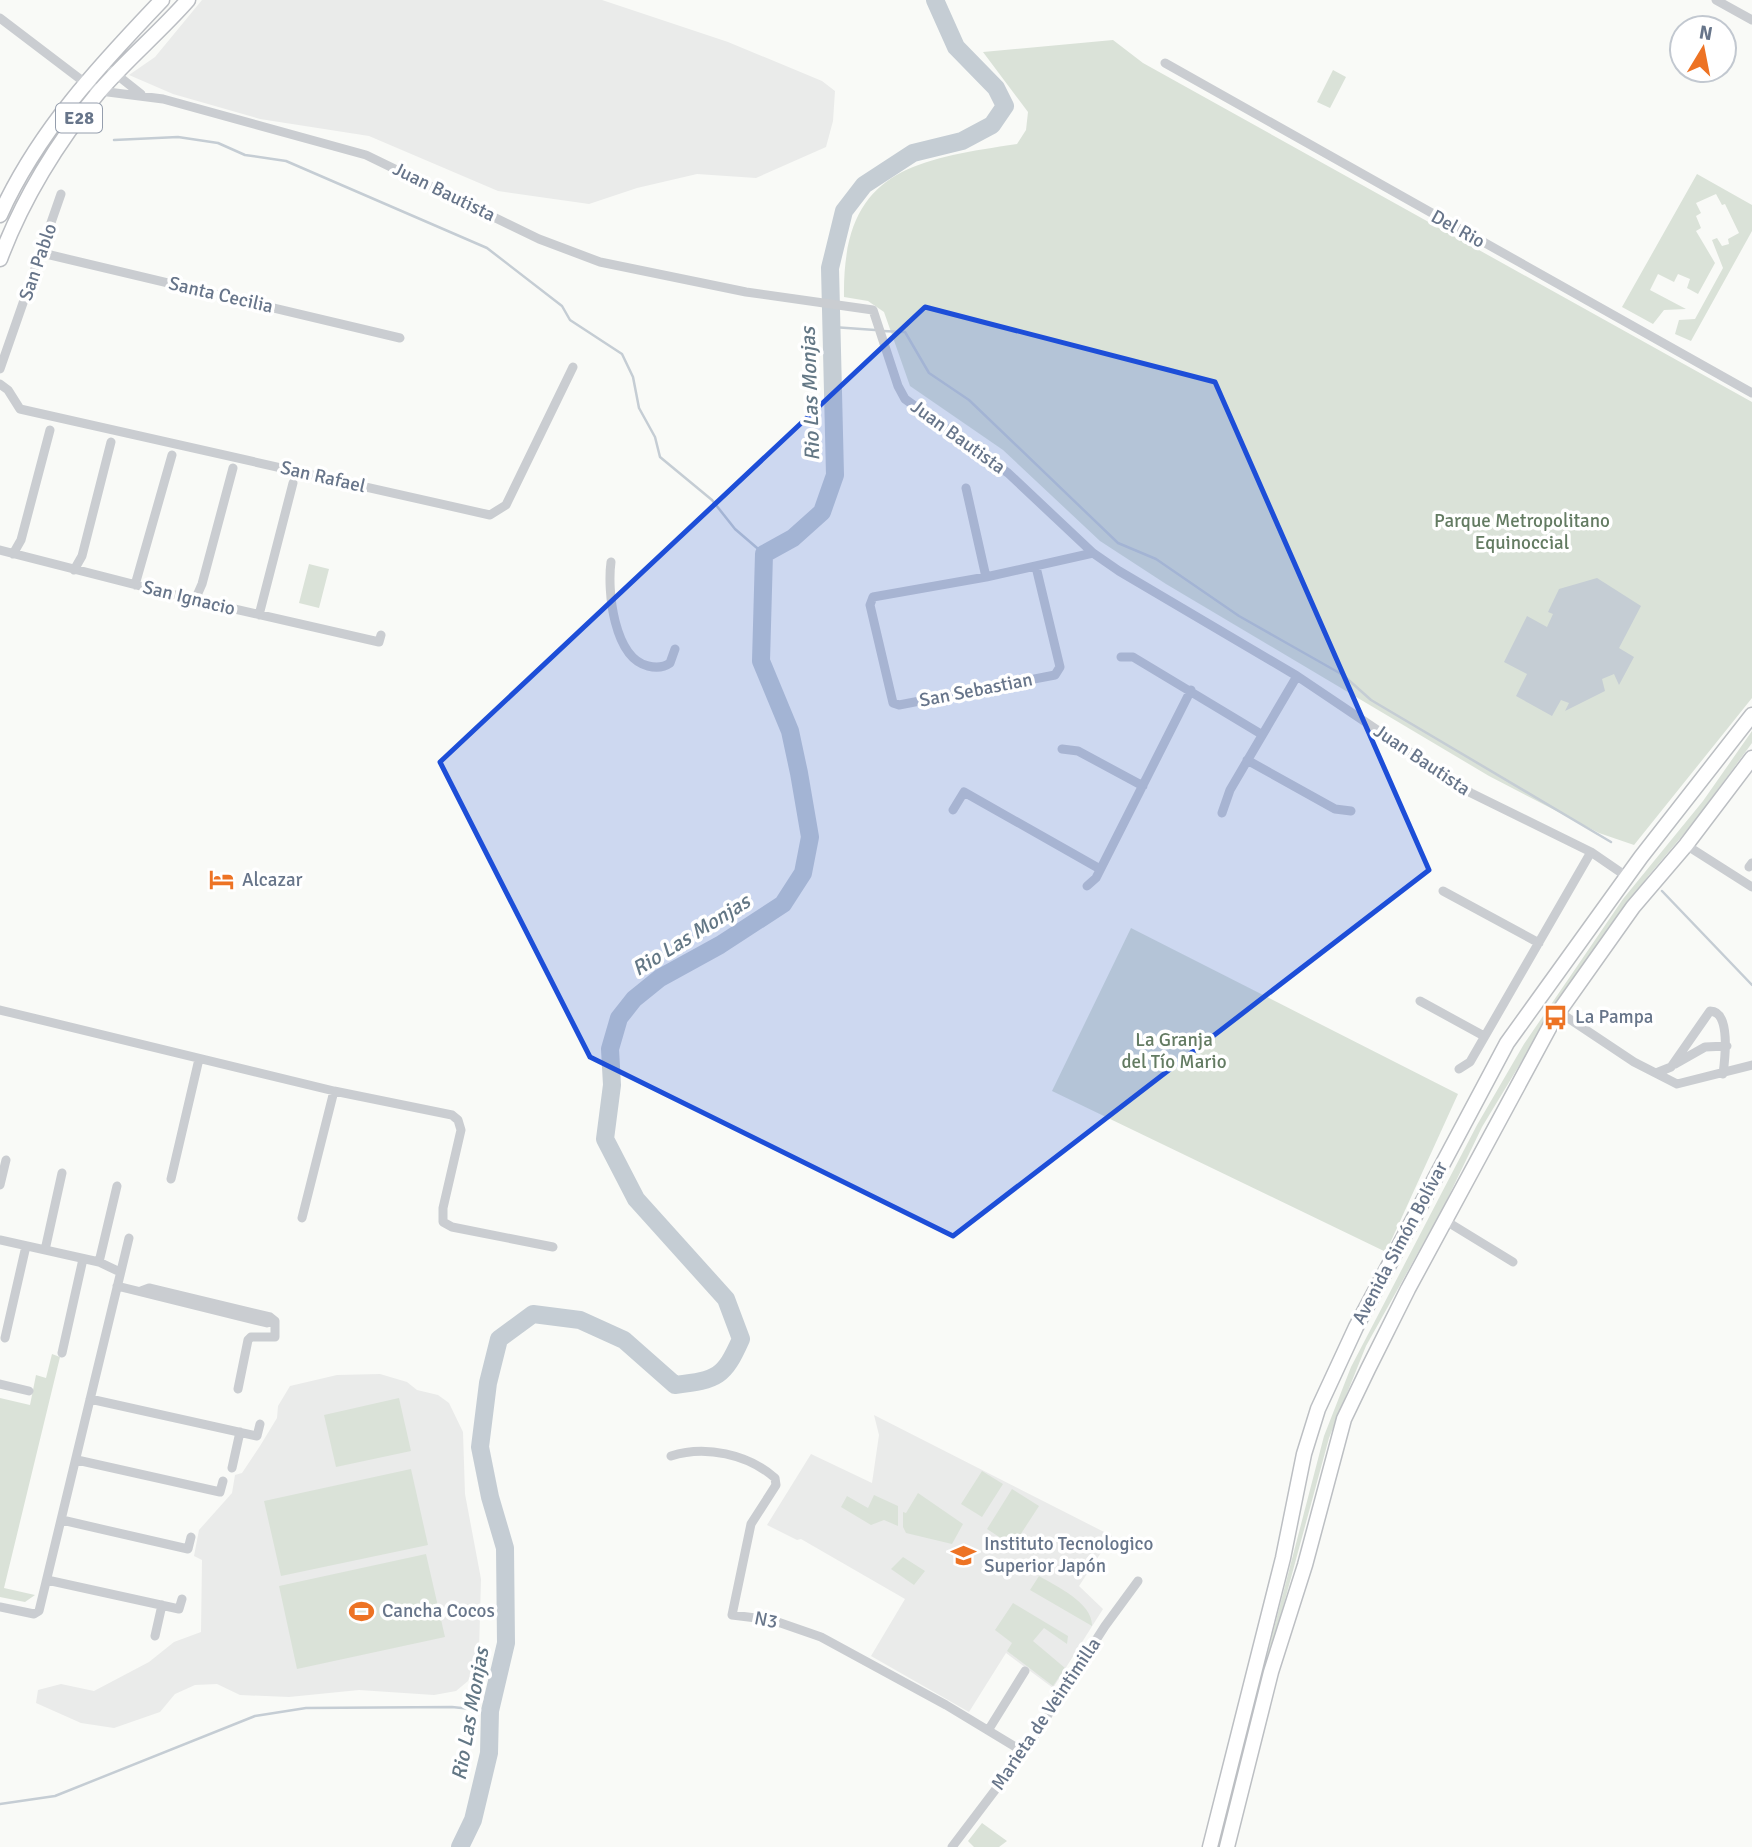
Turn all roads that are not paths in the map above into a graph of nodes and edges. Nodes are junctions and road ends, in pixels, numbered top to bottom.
1 (162, 0) edge
2 (188, 0) edge
3 (1716, 0) edge
4 (0, 18) edge
5 (1752, 20) edge
6 (101, 62) junction
7 (1165, 63) dead end
8 (116, 75) junction
9 (84, 82) junction
10 (100, 91) junction
11 (141, 94) junction
12 (61, 194) dead end
13 (0, 215) edge
14 (41, 253) junction
15 (0, 259) edge
16 (400, 338) dead end
17 (573, 367) dead end
18 (0, 369) edge
19 (0, 384) edge
20 (1752, 393) edge
21 (50, 430) dead end
22 (111, 442) dead end
23 (172, 456) dead end
24 (233, 468) dead end
25 (293, 483) dead end
26 (966, 488) dead end
27 (0, 550) edge
28 (1093, 553) junction
29 (13, 554) junction
30 (611, 562) dead end
31 (1036, 567) junction
32 (74, 570) junction
33 (986, 577) junction
34 (135, 585) junction
35 (195, 600) junction
36 (258, 615) junction
37 (380, 639) dead end
38 (676, 649) dead end
39 (1121, 657) dead end
40 (1297, 676) junction
41 (1191, 691) junction
42 (1752, 715) edge
43 (1261, 734) junction
44 (1062, 749) dead end
45 (1752, 758) edge
46 (1247, 760) junction
47 (1143, 786) junction
48 (953, 810) dead end
49 (1351, 811) dead end
50 (1222, 813) dead end
51 (1686, 845) junction
52 (1591, 852) junction
53 (1100, 869) junction
54 (1626, 876) junction
55 (1087, 886) dead end
56 (1752, 887) edge
57 (1443, 891) dead end
58 (1539, 943) junction
59 (1420, 1001) dead end
60 (0, 1010) edge
61 (1559, 1012) junction
62 (1484, 1036) junction
63 (1727, 1046) junction
64 (199, 1059) junction
65 (1752, 1065) edge
66 (1671, 1067) junction
67 (1458, 1069) dead end
68 (1656, 1073) junction
69 (1723, 1074) junction
70 (334, 1091) junction
71 (6, 1160) dead end
72 (62, 1173) dead end
73 (170, 1179) dead end
74 (0, 1185) edge
75 (117, 1186) dead end
76 (302, 1218) dead end
77 (1446, 1221) junction
78 (129, 1238) dead end
79 (0, 1240) edge
80 (26, 1246) junction
81 (553, 1247) dead end
82 (45, 1250) junction
83 (83, 1259) junction
84 (99, 1262) junction
85 (1513, 1262) dead end
86 (120, 1272) junction
87 (117, 1286) junction
88 (5, 1338) dead end
89 (62, 1353) dead end
90 (0, 1384) edge
91 (238, 1390) dead end
92 (29, 1391) dead end
93 (90, 1399) junction
94 (260, 1424) dead end
95 (240, 1432) junction
96 (671, 1456) dead end
97 (77, 1460) junction
98 (232, 1468) dead end
99 (223, 1481) dead end
100 (62, 1520) junction
101 (191, 1537) dead end
102 (47, 1580) junction
103 (1138, 1581) dead end
104 (182, 1599) dead end
105 (162, 1605) junction
106 (0, 1607) edge
107 (155, 1636) dead end
108 (1025, 1671) dead end
109 (989, 1730) junction
110 (1024, 1752) junction
111 (952, 1847) edge
112 (1210, 1847) edge
113 (1227, 1847) edge

1 - 6 main road, E28
2 - 8 main road, E28
3 - 5 street
4 - 9 street, Juan Bautista
6 - 8 street, Juan Bautista
6 - 9 main road, E28
7 - 20 street, Del Rio
8 - 10 main road, E28
8 - 11 street, Juan Bautista
9 - 10 street, Juan Bautista
9 - 13 main road, E28
10 - 11 street, Juan Bautista
10 - 15 main road, E28
11 - 28 street, Juan Bautista
12 - 14 street, San Pablo
14 - 16 street, Santa Cecilia
14 - 18 street, San Pablo
17 - 19 street, San Rafael
21 - 29 street
22 - 32 street
23 - 34 street
24 - 35 street
25 - 36 street
26 - 33 street
27 - 29 street, San Ignacio
28 - 31 street, San Sebastian
28 - 40 street, Juan Bautista
29 - 32 street, San Ignacio
30 - 38 street
31 - 33 street, San Sebastian
31 - 33 street, San Sebastian
32 - 34 street, San Ignacio
34 - 35 street, San Ignacio
35 - 36 street, San Ignacio
36 - 37 street, San Ignacio
39 - 41 street
40 - 43 street
40 - 52 street, Juan Bautista
41 - 43 street
41 - 47 street
42 - 54 main road, Avenida Simón Bolívar
43 - 46 street
44 - 47 street
45 - 51 main road, Avenida Simón Bolívar
46 - 49 street
46 - 50 street
47 - 53 street
48 - 53 street
51 - 56 street
51 - 61 main road, Avenida Simón Bolívar
52 - 54 street, Juan Bautista
52 - 58 street
53 - 55 street
54 - 112 main road, Avenida Simón Bolívar
57 - 58 street
58 - 62 street
59 - 62 street
60 - 64 street
61 - 68 street
61 - 77 main road, Avenida Simón Bolívar
62 - 67 street
63 - 66 street
63 - 66 street
63 - 69 street
64 - 70 street
64 - 73 street
65 - 69 street
66 - 68 street
68 - 69 street
70 - 76 street
70 - 81 street
71 - 74 street
72 - 82 street
75 - 84 street
77 - 85 street
77 - 113 main road, Avenida Simón Bolívar
78 - 86 street
79 - 80 street
80 - 82 street
80 - 88 street
82 - 83 street
83 - 84 street
83 - 89 street
84 - 86 street
86 - 87 street
87 - 91 street
87 - 93 street
90 - 92 street
93 - 95 street
93 - 97 street
94 - 95 street
95 - 98 street
96 - 109 street, N3
97 - 99 street
97 - 100 street
100 - 101 street
100 - 102 street
102 - 105 street
102 - 106 street
103 - 110 street, Marieta de Veintimilla
104 - 105 street
105 - 107 street
108 - 109 street
109 - 110 street, N3
110 - 111 street, Marieta de Veintimilla

